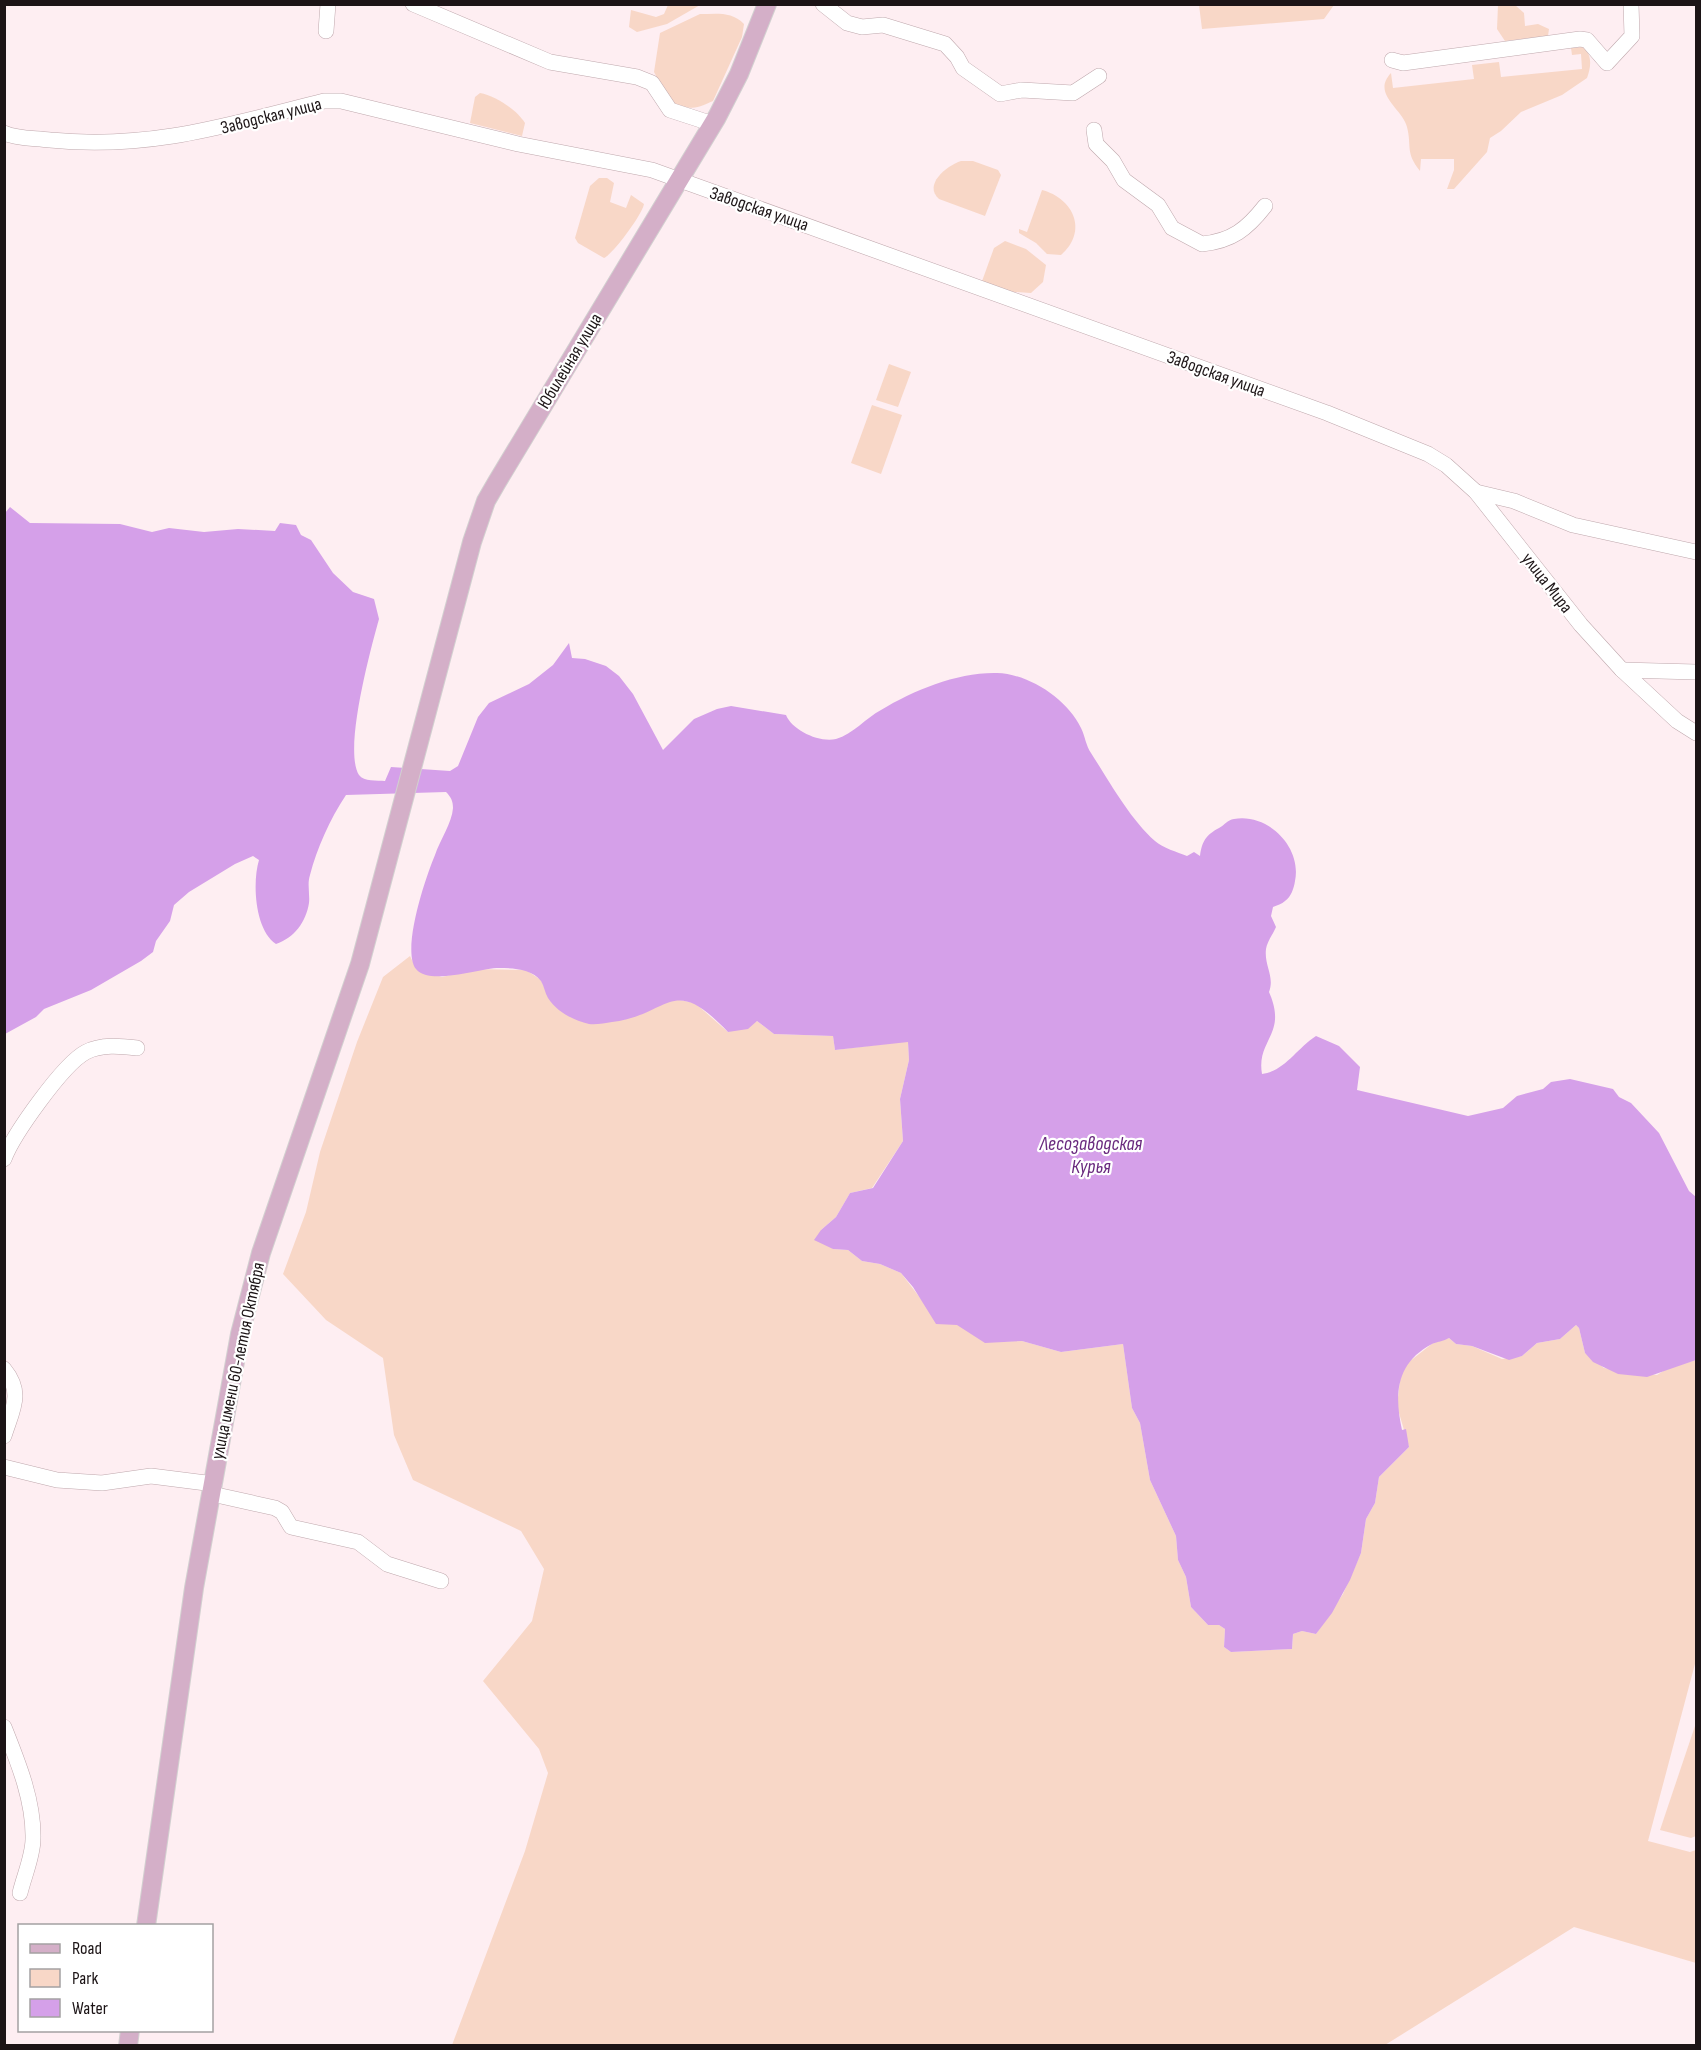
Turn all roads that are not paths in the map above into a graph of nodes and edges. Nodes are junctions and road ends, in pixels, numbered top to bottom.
1 (328, 4) edge
2 (413, 4) edge
3 (767, 4) edge
4 (823, 4) edge
5 (1631, 4) edge
6 (326, 31) dead end
7 (1392, 60) dead end
8 (1099, 76) dead end
9 (713, 124) junction
10 (1095, 130) dead end
11 (4, 133) edge
12 (679, 181) junction
13 (1265, 206) dead end
14 (1476, 492) junction
15 (1696, 552) edge
16 (1622, 670) junction
17 (1696, 672) edge
18 (1696, 733) edge
19 (401, 814) joint
20 (137, 1048) dead end
21 (4, 1159) edge
22 (4, 1369) edge
23 (4, 1437) edge
24 (4, 1467) edge
25 (213, 1489) junction
26 (441, 1581) dead end
27 (4, 1727) edge
28 (21, 1893) dead end
29 (146, 1924) edge

1 - 6 street
2 - 9 street
3 - 9 main road, Юбилейная улица
4 - 8 street
5 - 7 street
9 - 12 main road, Юбилейная улица
10 - 13 street
11 - 12 street, Заводская улица
12 - 14 street, Заводская улица
12 - 19 main road, Юбилейная улица
14 - 15 street
14 - 16 street, улица Мира
16 - 17 street
16 - 18 street, улица Мира
19 - 25 main road, улица имени 60-летия Октября
20 - 21 street
22 - 23 street
24 - 25 street
25 - 26 street
25 - 29 main road, улица имени 60-летия Октября
27 - 28 street

